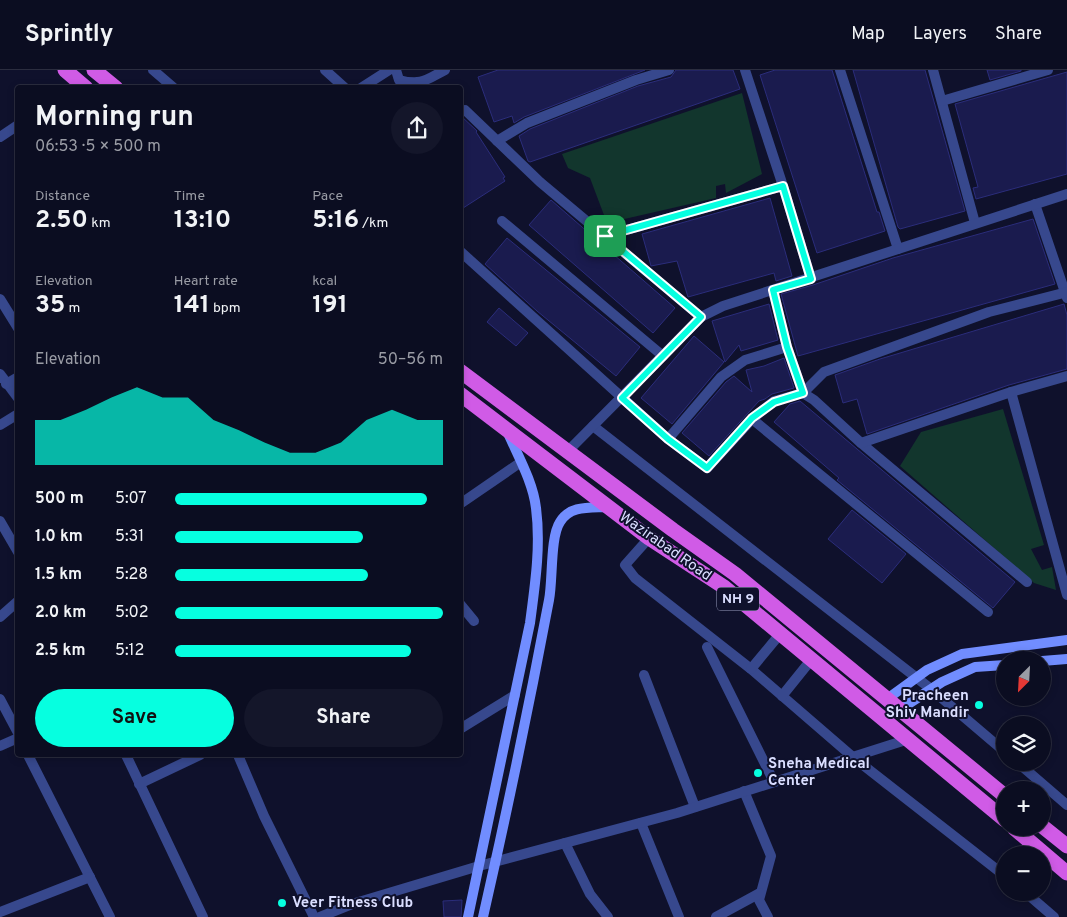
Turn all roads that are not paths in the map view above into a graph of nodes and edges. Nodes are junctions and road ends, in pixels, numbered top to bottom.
1 (65, 70) edge
2 (94, 70) edge
3 (152, 70) edge
4 (325, 70) edge
5 (389, 70) edge
6 (396, 70) edge
7 (445, 70) edge
8 (669, 70) edge
9 (745, 70) edge
10 (840, 70) edge
11 (933, 70) edge
12 (1048, 70) edge
13 (1032, 72) edge
14 (78, 85) edge
15 (112, 85) edge
16 (170, 85) edge
17 (341, 85) edge
18 (366, 85) edge
19 (942, 101) junction
20 (465, 110) dead end
21 (15, 127) edge
22 (0, 136) edge
23 (497, 141) junction
24 (783, 186) junction
25 (1067, 194) edge
26 (1035, 204) junction
27 (502, 221) dead end
28 (975, 224) junction
29 (605, 236) junction
30 (898, 249) junction
31 (463, 254) edge
32 (811, 279) junction
33 (773, 290) junction
34 (1066, 294) edge
35 (0, 299) edge
36 (701, 317) junction
37 (15, 323) edge
38 (787, 347) junction
39 (663, 356) junction
40 (463, 373) edge
41 (0, 374) edge
42 (1067, 376) edge
43 (15, 379) edge
44 (6, 384) junction
45 (1011, 392) junction
46 (803, 393) junction
47 (15, 394) edge
48 (463, 396) edge
49 (622, 398) junction
50 (15, 416) edge
51 (752, 418) junction
52 (0, 425) edge
53 (593, 426) junction
54 (507, 430) junction
55 (668, 439) junction
56 (861, 444) junction
57 (568, 451) junction
58 (521, 462) junction
59 (463, 502) edge
60 (608, 507) junction
61 (0, 521) edge
62 (649, 538) junction
63 (15, 547) edge
64 (1027, 582) dead end
65 (1067, 595) edge
66 (15, 604) edge
67 (463, 608) edge
68 (988, 612) dead end
69 (0, 617) edge
70 (474, 621) dead end
71 (780, 634) junction
72 (1067, 640) edge
73 (708, 647) dead end
74 (1067, 659) edge
75 (811, 660) junction
76 (1051, 661) edge
77 (996, 666) edge
78 (751, 669) junction
79 (644, 675) dead end
80 (916, 678) junction
81 (932, 689) junction
82 (515, 695) junction
83 (782, 696) junction
84 (0, 699) edge
85 (887, 699) junction
86 (899, 710) junction
87 (15, 727) edge
88 (463, 727) edge
89 (15, 739) edge
90 (909, 739) junction
91 (996, 744) edge
92 (0, 746) edge
93 (29, 757) edge
94 (127, 757) edge
95 (196, 757) edge
96 (239, 757) edge
97 (854, 758) junction
98 (1027, 771) edge
99 (774, 782) junction
100 (139, 784) junction
101 (996, 789) edge
102 (744, 791) junction
103 (1067, 805) edge
104 (695, 807) junction
105 (996, 812) edge
106 (641, 823) junction
107 (1051, 833) edge
108 (1024, 836) edge
109 (565, 843) junction
110 (1067, 846) edge
111 (496, 862) junction
112 (479, 866) junction
113 (996, 869) edge
114 (1067, 872) edge
115 (90, 877) junction
116 (760, 893) junction
117 (1035, 901) edge
118 (0, 912) edge
119 (110, 917) edge
120 (203, 917) edge
121 (321, 917) edge
122 (468, 917) edge
123 (483, 917) edge
124 (608, 917) edge
125 (679, 917) edge
126 (716, 917) edge
127 (768, 917) edge
128 (1054, 917) edge

1 - 14 highway
2 - 15 highway
3 - 16 street
4 - 17 street
5 - 18 street
6 - 7 street
8 - 23 street
9 - 24 street
10 - 30 street
11 - 19 street
12 - 13 street
13 - 19 street
19 - 28 street
20 - 23 street
21 - 22 street
23 - 29 street
24 - 29 street
24 - 32 street
25 - 26 street
26 - 28 street
26 - 34 street
27 - 39 street
28 - 30 street
29 - 36 street
30 - 32 street
31 - 49 street
32 - 33 street
33 - 36 street
33 - 38 street
34 - 46 street
35 - 37 street
36 - 39 street
38 - 46 street
38 - 55 street
39 - 49 street
40 - 57 highway, Wazirabad Road / NH 9
41 - 44 street
42 - 45 street
43 - 44 street
44 - 47 street
45 - 56 street
45 - 65 street
46 - 51 street
46 - 56 street
48 - 54 highway, Wazirabad Road / NH 9
49 - 53 street
49 - 55 street
50 - 52 street
51 - 55 street
51 - 68 street
53 - 57 street
53 - 80 street
54 - 58 main road
54 - 60 highway, Wazirabad Road / NH 9
56 - 64 street
57 - 85 highway, Wazirabad Road / NH 9
58 - 59 street
58 - 82 main road
60 - 62 highway, Wazirabad Road / NH 9
60 - 111 main road
61 - 63 street
62 - 71 highway, Wazirabad Road / NH 9
62 - 78 street
66 - 69 street
67 - 70 street
71 - 75 highway, Wazirabad Road / NH 9
71 - 78 street
72 - 80 main road
73 - 99 street
74 - 76 main road
75 - 83 street
75 - 90 highway, Wazirabad Road / NH 9
77 - 81 main road
78 - 83 street
79 - 104 street
80 - 81 street
80 - 85 main road
81 - 86 main road
81 - 91 street
82 - 88 street
82 - 112 main road
83 - 97 street
84 - 87 street
85 - 86 highway, Wazirabad Road / NH 9
86 - 101 highway, Wazirabad Road / NH 9
89 - 92 street
90 - 97 street
90 - 105 highway, Wazirabad Road / NH 9
93 - 115 street
94 - 100 street
95 - 100 street
96 - 121 street
97 - 99 street
97 - 113 street
98 - 103 street
99 - 102 street
100 - 120 street
102 - 104 street
102 - 116 street
104 - 106 street
106 - 109 street
106 - 125 street
107 - 110 highway
108 - 114 highway
109 - 111 street
109 - 124 street
111 - 112 street
111 - 123 main road
112 - 121 street
112 - 122 main road
115 - 118 street
115 - 119 street
116 - 126 street
116 - 127 street
117 - 128 street

